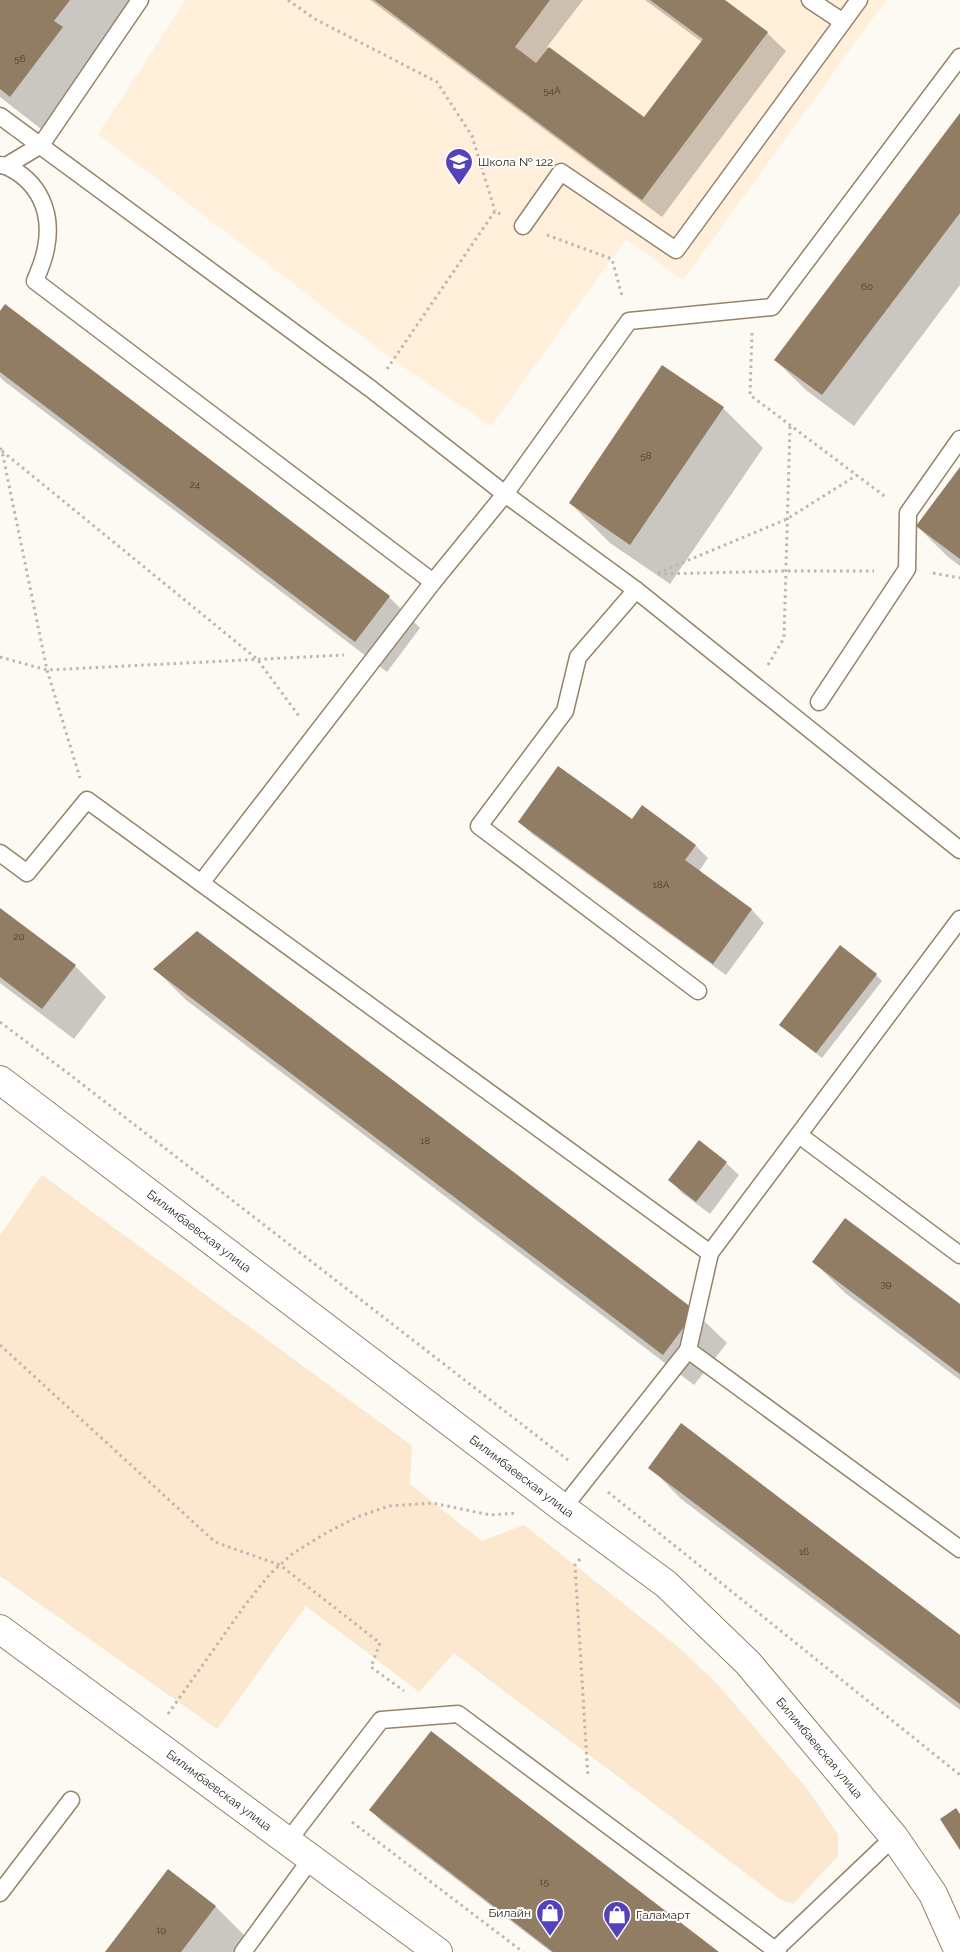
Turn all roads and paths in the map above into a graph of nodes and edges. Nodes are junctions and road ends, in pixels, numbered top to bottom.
1 (140, 0) edge
2 (288, 0) edge
3 (810, 0) edge
4 (858, 0) edge
5 (843, 22) junction
6 (960, 57) edge
7 (0, 116) edge
8 (41, 145) junction
9 (3, 165) edge
10 (495, 212) junction
11 (523, 226) junction
12 (753, 309) junction
13 (629, 321) junction
14 (372, 389) junction
15 (790, 425) junction
16 (960, 439) edge
17 (1, 450) edge
18 (857, 475) junction
19 (505, 494) junction
20 (908, 513) junction
21 (787, 518) junction
22 (907, 569) junction
23 (786, 570) junction
24 (960, 578) edge
25 (433, 582) junction
26 (636, 590) junction
27 (378, 654) junction
28 (0, 657) edge
29 (257, 660) junction
30 (47, 670) junction
31 (755, 687) junction
32 (819, 702) dead end
33 (314, 737) junction
34 (87, 800) junction
35 (960, 850) edge
36 (0, 853) edge
37 (201, 883) junction
38 (960, 919) edge
39 (698, 990) dead end
40 (0, 1022) edge
41 (0, 1080) edge
42 (799, 1135) junction
43 (710, 1253) junction
44 (960, 1254) edge
45 (0, 1345) edge
46 (688, 1350) junction
47 (588, 1476) junction
48 (622, 1503) junction
49 (562, 1508) junction
50 (598, 1535) junction
51 (960, 1549) edge
52 (280, 1565) junction
53 (0, 1629) edge
54 (438, 1716) junction
55 (148, 1739) junction
56 (960, 1775) edge
57 (71, 1800) dead end
58 (590, 1812) junction
59 (352, 1822) dead end
60 (894, 1837) junction
61 (288, 1841) junction
62 (312, 1858) junction
63 (0, 1893) edge
64 (777, 1951) edge
65 (243, 1952) edge
66 (438, 1952) edge
67 (523, 1952) edge
68 (959, 1952) edge

1 - 8 lane
2 - 10 path
3 - 5 lane
4 - 5 lane
5 - 11 lane
6 - 12 lane
7 - 8 lane
8 - 9 lane
8 - 14 lane
9 - 25 lane
10 - 11 path
10 - 14 path
11 - 13 path
12 - 13 lane
12 - 15 path
13 - 19 lane
14 - 19 lane
15 - 18 path
15 - 21 path
16 - 20 lane
17 - 29 path
17 - 30 path
18 - 20 path
18 - 21 path
19 - 25 lane
19 - 26 lane
20 - 22 lane
21 - 23 path
21 - 23 path
22 - 23 path
22 - 24 path
22 - 32 lane
23 - 31 path
25 - 27 lane
26 - 31 lane
26 - 39 lane
27 - 29 path
27 - 33 lane
28 - 30 path
29 - 30 path
29 - 33 path
30 - 34 path
31 - 35 lane
33 - 37 lane
34 - 36 lane
34 - 37 lane
37 - 43 lane
38 - 42 lane
40 - 47 path
41 - 49 main road, Билимбаевская улица
42 - 43 lane
42 - 44 lane
43 - 46 lane
45 - 52 path
46 - 47 lane
46 - 51 lane
47 - 48 path
47 - 49 lane
48 - 50 path
48 - 56 path
49 - 50 main road, Билимбаевская улица
49 - 52 path
50 - 58 path
50 - 60 main road, Билимбаевская улица
52 - 54 path
52 - 55 path
53 - 55 main road, Билимбаевская улица
54 - 58 lane
54 - 61 lane
55 - 61 main road, Билимбаевская улица
57 - 63 lane
58 - 64 lane
59 - 67 path
60 - 64 lane
60 - 68 main road, Билимбаевская улица
61 - 62 main road, Билимбаевская улица
62 - 65 lane
62 - 66 main road, Билимбаевская улица

